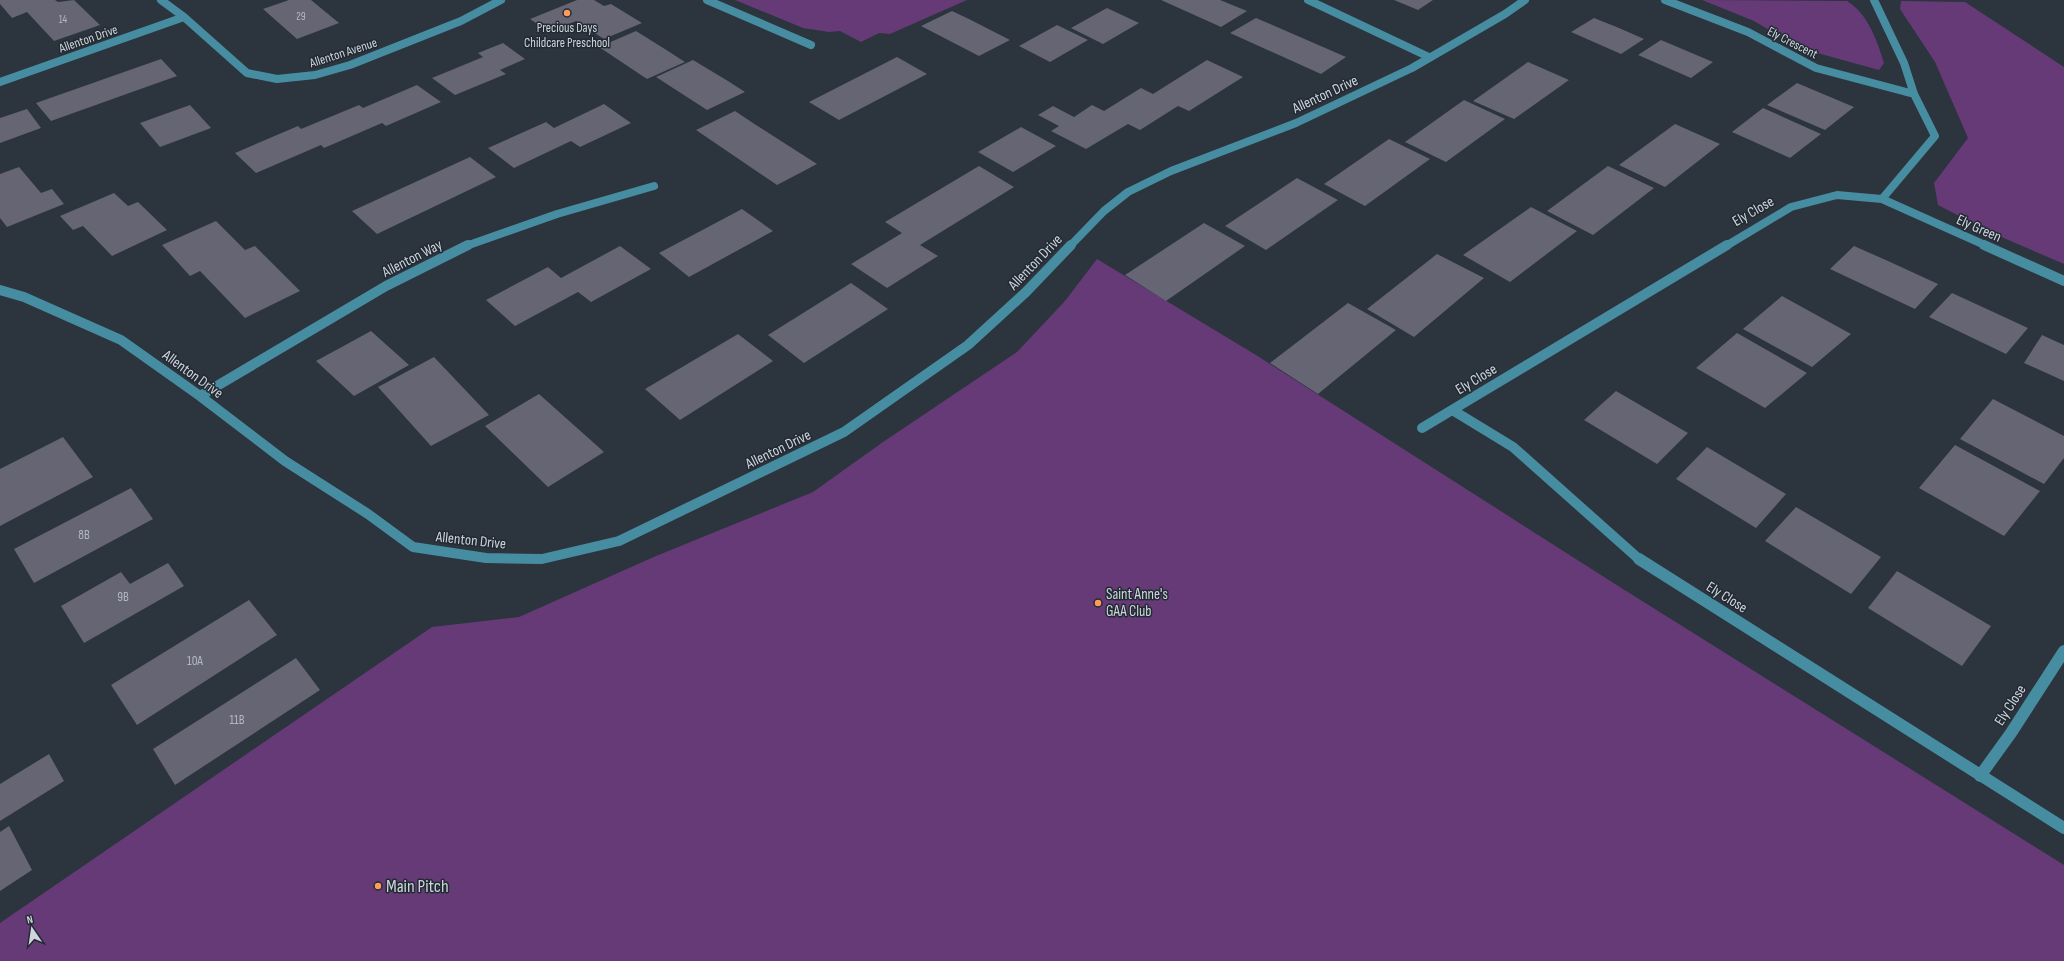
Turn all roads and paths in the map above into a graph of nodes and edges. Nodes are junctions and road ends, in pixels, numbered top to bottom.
1 (161, 0) edge
2 (501, 0) edge
3 (707, 0) edge
4 (1308, 0) edge
5 (1525, 0) edge
6 (1665, 0) edge
7 (1874, 0) edge
8 (184, 17) junction
9 (811, 45) dead end
10 (1429, 56) junction
11 (0, 82) edge
12 (1914, 94) junction
13 (654, 186) dead end
14 (1882, 199) junction
15 (2064, 281) edge
16 (0, 290) edge
17 (200, 396) junction
18 (1454, 411) junction
19 (1422, 428) dead end
20 (2064, 650) edge
21 (1980, 776) junction
22 (2064, 828) edge

1 - 8 street, Allenton Avenue
2 - 8 street, Allenton Avenue
3 - 9 street
4 - 10 street
5 - 10 street, Allenton Drive
6 - 12 street, Ely Crescent
7 - 12 street
8 - 11 street, Allenton Drive
10 - 17 street, Allenton Drive
12 - 14 street
13 - 17 street, Allenton Way
14 - 15 street, Ely Green
14 - 18 street, Ely Close
16 - 17 street, Allenton Drive
18 - 19 street, Ely Close
18 - 21 street, Ely Close
20 - 21 street, Ely Close
21 - 22 street, Ely Close

